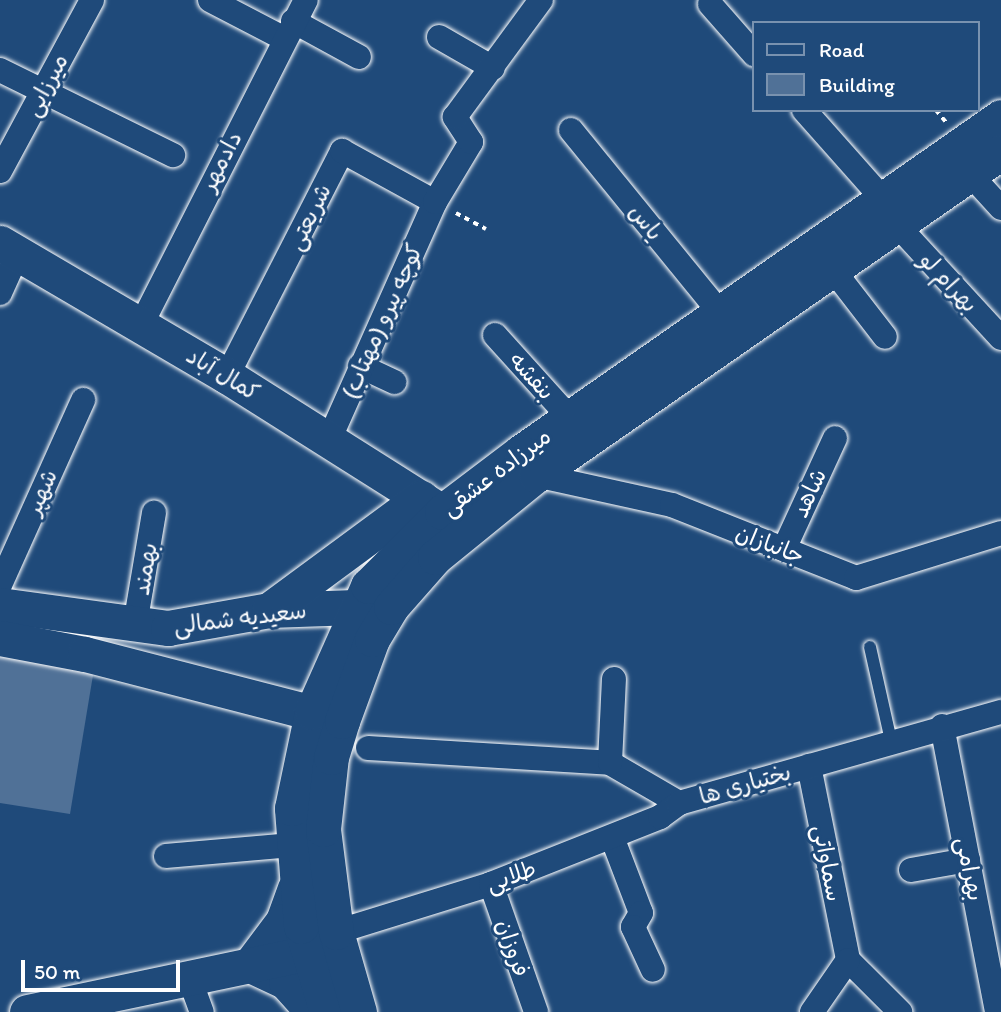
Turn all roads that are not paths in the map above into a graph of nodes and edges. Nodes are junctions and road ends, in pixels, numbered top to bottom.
1 (92, 0) edge
2 (210, 0) edge
3 (541, 0) edge
4 (710, 4) dead end
5 (294, 20) edge
6 (439, 37) dead end
7 (752, 52) edge
8 (359, 57) dead end
9 (493, 68) junction
10 (0, 70) edge
11 (44, 90) junction
12 (806, 112) edge
13 (1001, 117) edge
14 (571, 130) dead end
15 (1001, 152) edge
16 (173, 155) dead end
17 (0, 171) edge
18 (970, 174) junction
19 (435, 202) junction
20 (1001, 208) edge
21 (890, 212) junction
22 (9, 248) edge
23 (834, 271) junction
24 (0, 293) edge
25 (720, 313) junction
26 (141, 325) junction
27 (495, 335) dead end
28 (885, 337) dead end
29 (1001, 338) edge
30 (360, 366) junction
31 (227, 376) junction
32 (395, 382) dead end
33 (83, 400) dead end
34 (570, 418) junction
35 (835, 438) dead end
36 (329, 440) junction
37 (528, 464) junction
38 (431, 505) junction
39 (154, 513) dead end
40 (1001, 533) edge
41 (784, 549) junction
42 (0, 585) edge
43 (0, 605) edge
44 (355, 607) junction
45 (269, 610) junction
46 (135, 625) junction
47 (0, 638) edge
48 (870, 647) dead end
49 (614, 680) dead end
50 (1001, 712) edge
51 (327, 716) junction
52 (942, 726) junction
53 (891, 741) junction
54 (368, 748) dead end
55 (610, 763) junction
56 (809, 766) junction
57 (679, 803) junction
58 (611, 837) junction
59 (292, 845) junction
60 (166, 856) dead end
61 (968, 860) junction
62 (911, 870) dead end
63 (296, 884) junction
64 (491, 884) junction
65 (336, 932) junction
66 (307, 953) junction
67 (848, 960) junction
68 (250, 965) junction
69 (653, 970) dead end
70 (189, 977) junction
71 (64, 1007) edge
72 (27, 1012) edge
73 (202, 1012) edge
74 (313, 1012) edge
75 (327, 1012) edge
76 (359, 1012) edge
77 (536, 1012) edge
78 (812, 1012) edge
79 (900, 1012) edge
80 (998, 1012) edge

1 - 11 street, میرزایی
2 - 5 street
3 - 9 street
4 - 7 street
5 - 8 street
5 - 26 street, دادمهر
6 - 9 street
9 - 19 street, کوچه پیرو (مهتاب)
10 - 11 street
11 - 16 street
11 - 17 street, میرزایی
12 - 21 street, بهرام لو
13 - 21 main road, میرزاده عشقی
14 - 25 street, یاس
15 - 18 main road, میرزاده عشقی
18 - 20 street
18 - 21 main road, میرزاده عشقی
19 - 30 street, کوچه پیرو (مهتاب)
19 - 31 street, شریعتی
21 - 23 main road, میرزاده عشقی
21 - 25 main road, میرزاده عشقی
21 - 29 street, بهرام لو
22 - 24 street
22 - 26 main road, کمال آباد
23 - 28 street
23 - 37 main road, میرزاده عشقی
25 - 34 main road, میرزاده عشقی
26 - 31 main road, کمال آباد
27 - 34 street, بنفشه
30 - 32 street
30 - 36 street, کوچه پیرو (مهتاب)
31 - 36 main road, کمال آباد
33 - 42 street, شهپر
34 - 37 main road, میرزاده عشقی
35 - 41 street, شاهد
36 - 38 main road, کمال آباد
37 - 38 main road, میرزاده عشقی
37 - 41 street, جانبازان
37 - 51 main road, میرزاده عشقی
38 - 44 main road, میرزاده عشقی
38 - 45 main road
39 - 46 street, بهمند
40 - 41 street, جانبازان
43 - 46 main road, سعیدیه شمالی
44 - 45 main road, سعیدیه شمالی
44 - 51 main road, میرزاده عشقی
45 - 46 main road, سعیدیه شمالی
47 - 51 main road
48 - 53 lane
49 - 55 street
50 - 52 street, بختیاری ها
51 - 59 main road, میرزاده عشقی
51 - 65 main road, میرزاده عشقی
52 - 53 street, بختیاری ها
52 - 61 street, بهرامی
53 - 56 street, بختیاری ها
54 - 55 street, بختیاری ها
55 - 57 street, بختیاری ها
56 - 57 street, بختیاری ها
56 - 67 street, سماواتی
57 - 58 street, طلایی
58 - 64 street, طلایی
58 - 69 street
59 - 60 street
59 - 63 main road, میرزاده عشقی
61 - 62 street
61 - 80 street, بهرامی
63 - 66 main road, میرزاده عشقی
63 - 68 main road
64 - 65 street, طلایی
64 - 77 street, فروزان
65 - 76 main road, میرزاده عشقی
66 - 68 main road
66 - 75 main road, میرزاده عشقی
67 - 78 street
67 - 79 street
68 - 70 main road
68 - 74 main road
70 - 71 main road
70 - 73 street
71 - 72 main road

